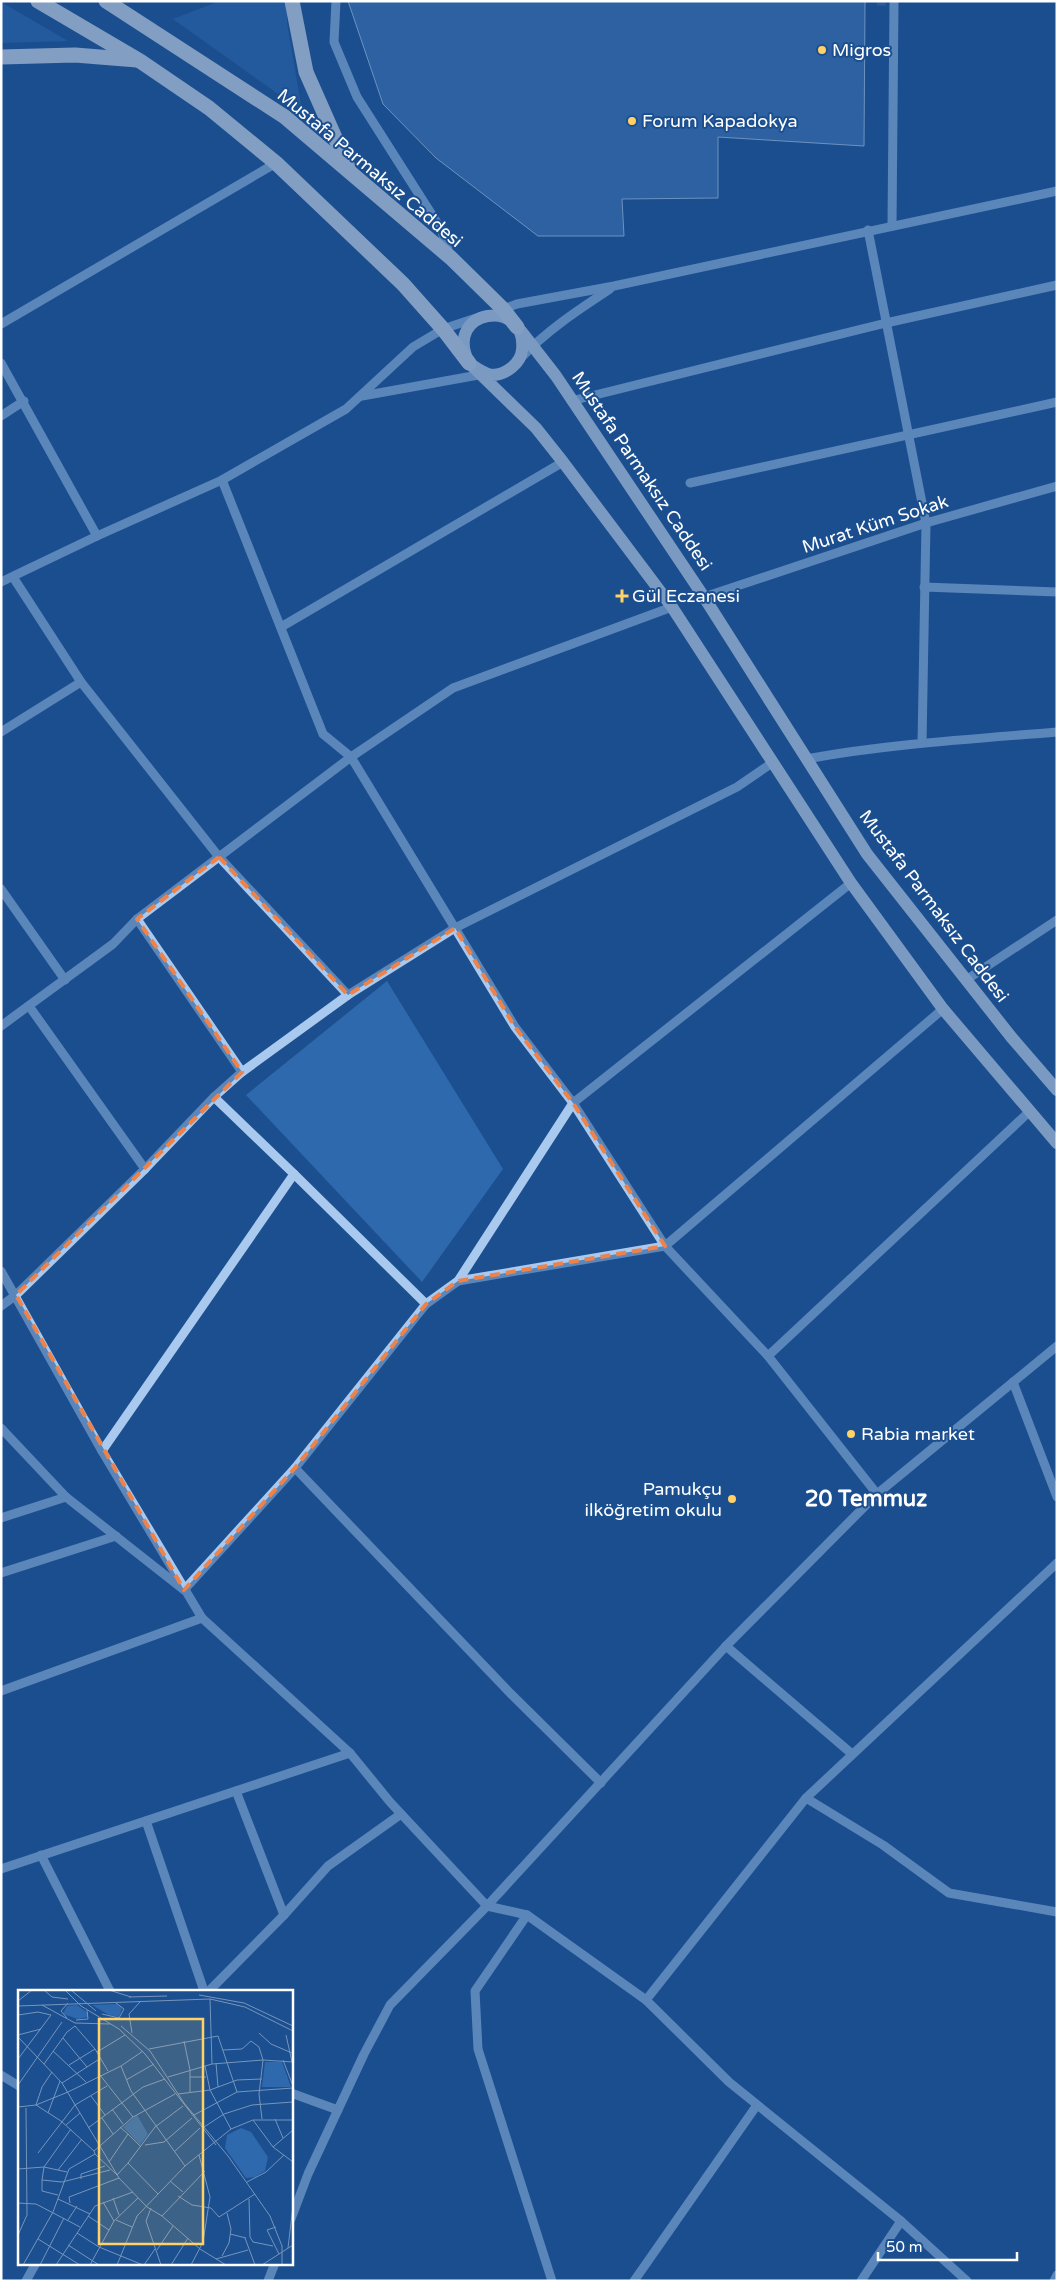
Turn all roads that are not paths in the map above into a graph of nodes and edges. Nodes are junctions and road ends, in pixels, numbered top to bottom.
1 (38, 1) edge
2 (106, 1) edge
3 (292, 1) edge
4 (336, 1) edge
5 (894, 1) edge
6 (1, 57) edge
7 (140, 61) junction
8 (276, 163) junction
9 (350, 170) junction
10 (1057, 191) edge
11 (892, 225) junction
12 (868, 230) junction
13 (451, 258) junction
14 (1057, 285) edge
15 (614, 286) junction
16 (502, 309) junction
17 (485, 315) junction
18 (886, 323) junction
19 (1, 324) edge
20 (517, 326) junction
21 (443, 329) junction
22 (532, 346) junction
23 (1, 363) edge
24 (468, 363) junction
25 (516, 364) junction
26 (487, 375) junction
27 (361, 396) junction
28 (24, 401) junction
29 (571, 401) junction
30 (1057, 402) edge
31 (1, 416) edge
32 (908, 434) junction
33 (564, 462) junction
34 (222, 480) junction
35 (690, 483) dead end
36 (1057, 486) edge
37 (926, 523) junction
38 (97, 536) junction
39 (14, 577) junction
40 (1, 582) edge
41 (924, 587) junction
42 (1057, 592) edge
43 (704, 597) junction
44 (672, 607) junction
45 (281, 627) junction
46 (82, 682) junction
47 (1, 732) edge
48 (1057, 732) edge
49 (922, 743) junction
50 (351, 757) junction
51 (806, 759) junction
52 (772, 762) junction
53 (219, 857) junction
54 (851, 883) junction
55 (1, 889) edge
56 (137, 919) junction
57 (1057, 920) edge
58 (456, 928) junction
59 (65, 980) junction
60 (966, 980) junction
61 (348, 995) junction
62 (28, 1006) junction
63 (943, 1010) junction
64 (1, 1026) edge
65 (242, 1072) junction
66 (1057, 1090) edge
67 (214, 1097) junction
68 (573, 1103) junction
69 (1029, 1112) junction
70 (1057, 1143) edge
71 (145, 1169) junction
72 (294, 1174) junction
73 (665, 1246) junction
74 (1, 1271) edge
75 (458, 1281) junction
76 (16, 1295) junction
77 (426, 1304) junction
78 (1, 1306) edge
79 (1057, 1346) edge
80 (768, 1356) junction
81 (1014, 1382) junction
82 (1, 1428) edge
83 (102, 1451) junction
84 (295, 1468) junction
85 (877, 1494) junction
86 (66, 1497) junction
87 (1057, 1497) edge
88 (1, 1518) edge
89 (116, 1536) junction
90 (1057, 1563) edge
91 (1, 1572) edge
92 (184, 1590) junction
93 (202, 1618) junction
94 (726, 1646) junction
95 (1, 1692) edge
96 (350, 1753) junction
97 (852, 1754) junction
98 (601, 1783) junction
99 (236, 1791) junction
100 (806, 1798) junction
101 (401, 1814) junction
102 (146, 1821) junction
103 (41, 1855) junction
104 (1, 1869) edge
105 (487, 1906) junction
106 (1057, 1912) edge
107 (527, 1915) junction
108 (284, 1916) junction
109 (109, 1990) edge
110 (204, 1990) edge
111 (210, 1990) edge
112 (646, 2000) junction
113 (1, 2075) edge
114 (18, 2085) edge
115 (292, 2093) edge
116 (757, 2105) junction
117 (338, 2110) junction
118 (292, 2216) edge
119 (901, 2221) junction
120 (35, 2264) edge
121 (275, 2264) edge
122 (1057, 2275) edge
123 (26, 2281) edge
124 (268, 2281) edge
125 (552, 2281) edge
126 (634, 2281) edge
127 (861, 2281) edge
128 (967, 2281) edge
129 (1054, 2281) edge

1 - 7 highway
2 - 9 highway, Mustafa Parmaksız Caddesi
3 - 9 highway
4 - 13 street
5 - 11 street
6 - 7 highway
7 - 8 highway
8 - 19 street
8 - 21 highway
9 - 13 highway, Mustafa Parmaksız Caddesi
10 - 11 street
11 - 12 street
12 - 15 street
12 - 18 street
13 - 16 highway, Mustafa Parmaksız Caddesi
14 - 18 street
15 - 16 street
15 - 22 street
16 - 17 street
16 - 20 highway, Mustafa Parmaksız Caddesi
17 - 20 main road
17 - 21 street
17 - 24 main road
18 - 29 street
18 - 32 street
20 - 22 main road, Mustafa Parmaksız Caddesi
20 - 25 main road
21 - 24 highway
21 - 27 street
22 - 25 street
22 - 29 main road, Mustafa Parmaksız Caddesi
23 - 28 street
24 - 26 main road
25 - 26 main road
26 - 27 street
26 - 33 main road
27 - 34 street
28 - 31 street
28 - 38 street
29 - 43 main road, Mustafa Parmaksız Caddesi
30 - 32 street
32 - 35 street
32 - 37 street
33 - 44 main road
33 - 45 street
34 - 38 street
34 - 45 street
36 - 37 street, Murat Küm Sokak
37 - 41 street
37 - 43 street, Murat Küm Sokak
38 - 39 street
39 - 40 street
39 - 46 street
41 - 42 street
41 - 49 street
43 - 51 main road, Mustafa Parmaksız Caddesi
44 - 50 street
44 - 52 main road
45 - 50 street
46 - 47 street
46 - 53 street
48 - 49 street
49 - 51 street
50 - 53 street
50 - 58 street
51 - 60 main road, Mustafa Parmaksız Caddesi
52 - 54 main road
52 - 58 street
53 - 56 street
53 - 61 street
54 - 63 main road
54 - 68 street
55 - 59 street
56 - 59 street
56 - 65 street
57 - 60 street
58 - 61 street
58 - 68 street
59 - 62 street
60 - 66 main road, Mustafa Parmaksız Caddesi
61 - 65 street
62 - 64 street
62 - 71 street
63 - 69 main road
63 - 73 street
65 - 67 street
67 - 71 street
67 - 72 street
68 - 73 street
68 - 75 street
69 - 70 main road
69 - 80 street
71 - 76 street
72 - 77 street
72 - 83 street
73 - 75 street
73 - 80 street
74 - 76 street
75 - 77 street
76 - 78 street
76 - 83 street
77 - 84 street
79 - 81 street
80 - 85 street
81 - 85 street
81 - 87 street
82 - 86 street
83 - 92 street
84 - 92 street
84 - 98 street
85 - 94 street
86 - 88 street
86 - 89 street
89 - 91 street
89 - 92 street
90 - 97 street
92 - 93 street
93 - 95 street
93 - 96 street
94 - 97 street
94 - 98 street
96 - 99 street
96 - 101 street
97 - 100 street
98 - 105 street
99 - 102 street
99 - 108 street
100 - 106 street
100 - 112 street
101 - 105 street
101 - 108 street
102 - 103 street
102 - 110 street
103 - 104 street
103 - 109 street
105 - 107 street
105 - 117 street
107 - 112 street
107 - 125 street
108 - 111 street
112 - 116 street
113 - 114 street
115 - 117 street
116 - 119 street
116 - 126 street
117 - 118 street
119 - 127 street
119 - 128 street
120 - 123 street
121 - 124 street
122 - 129 street

